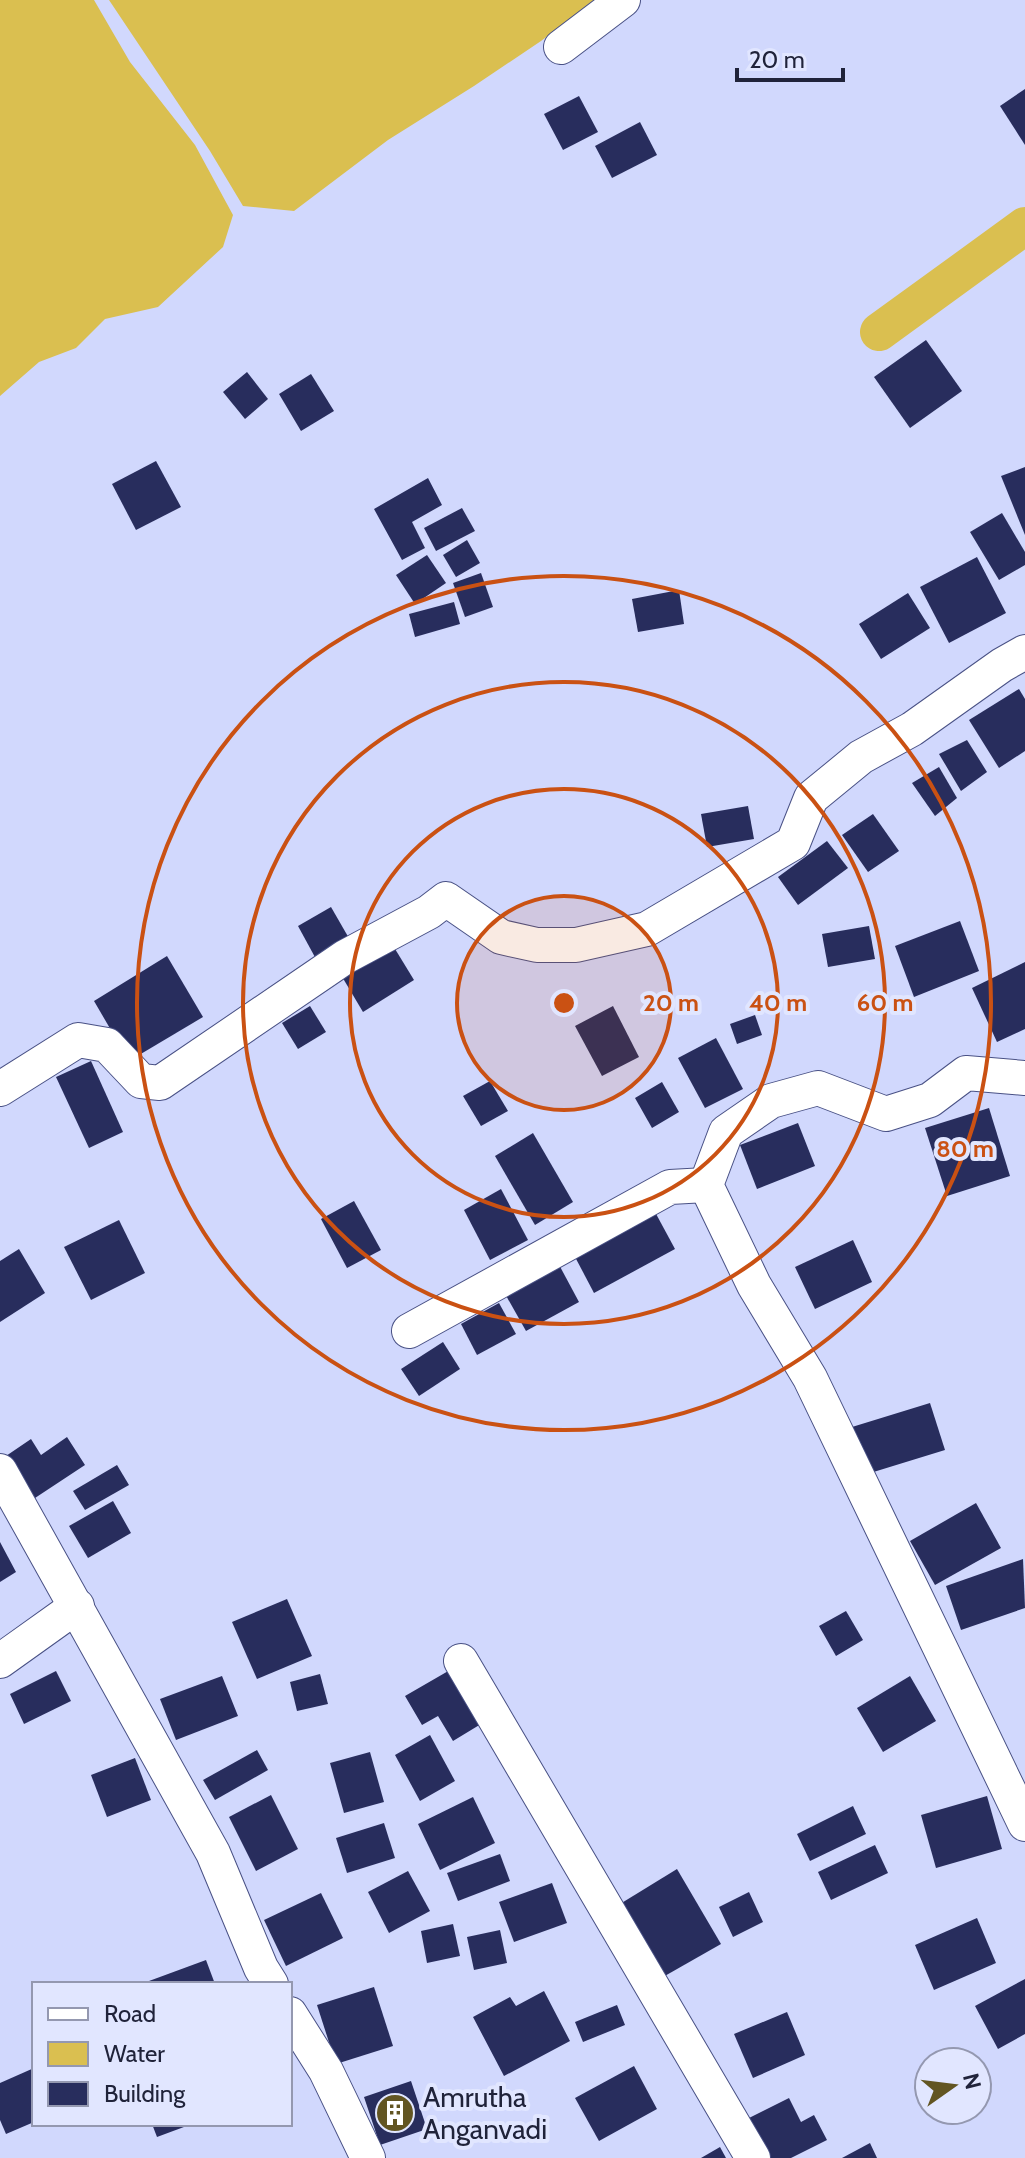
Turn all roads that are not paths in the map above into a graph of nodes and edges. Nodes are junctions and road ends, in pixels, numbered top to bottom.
1 (623, 0) edge
2 (561, 47) dead end
3 (1025, 652) edge
4 (1025, 1078) edge
5 (0, 1089) edge
6 (706, 1185) junction
7 (409, 1331) dead end
8 (0, 1471) edge
9 (77, 1606) junction
10 (0, 1661) edge
11 (461, 1661) dead end
12 (1025, 1824) edge
13 (270, 1982) edge
14 (292, 2017) edge
15 (368, 2158) edge
16 (753, 2158) edge

1 - 2 street
3 - 5 street
4 - 6 street
6 - 7 street
6 - 12 street
8 - 9 street
9 - 10 street
9 - 13 street
11 - 16 street
14 - 15 street

